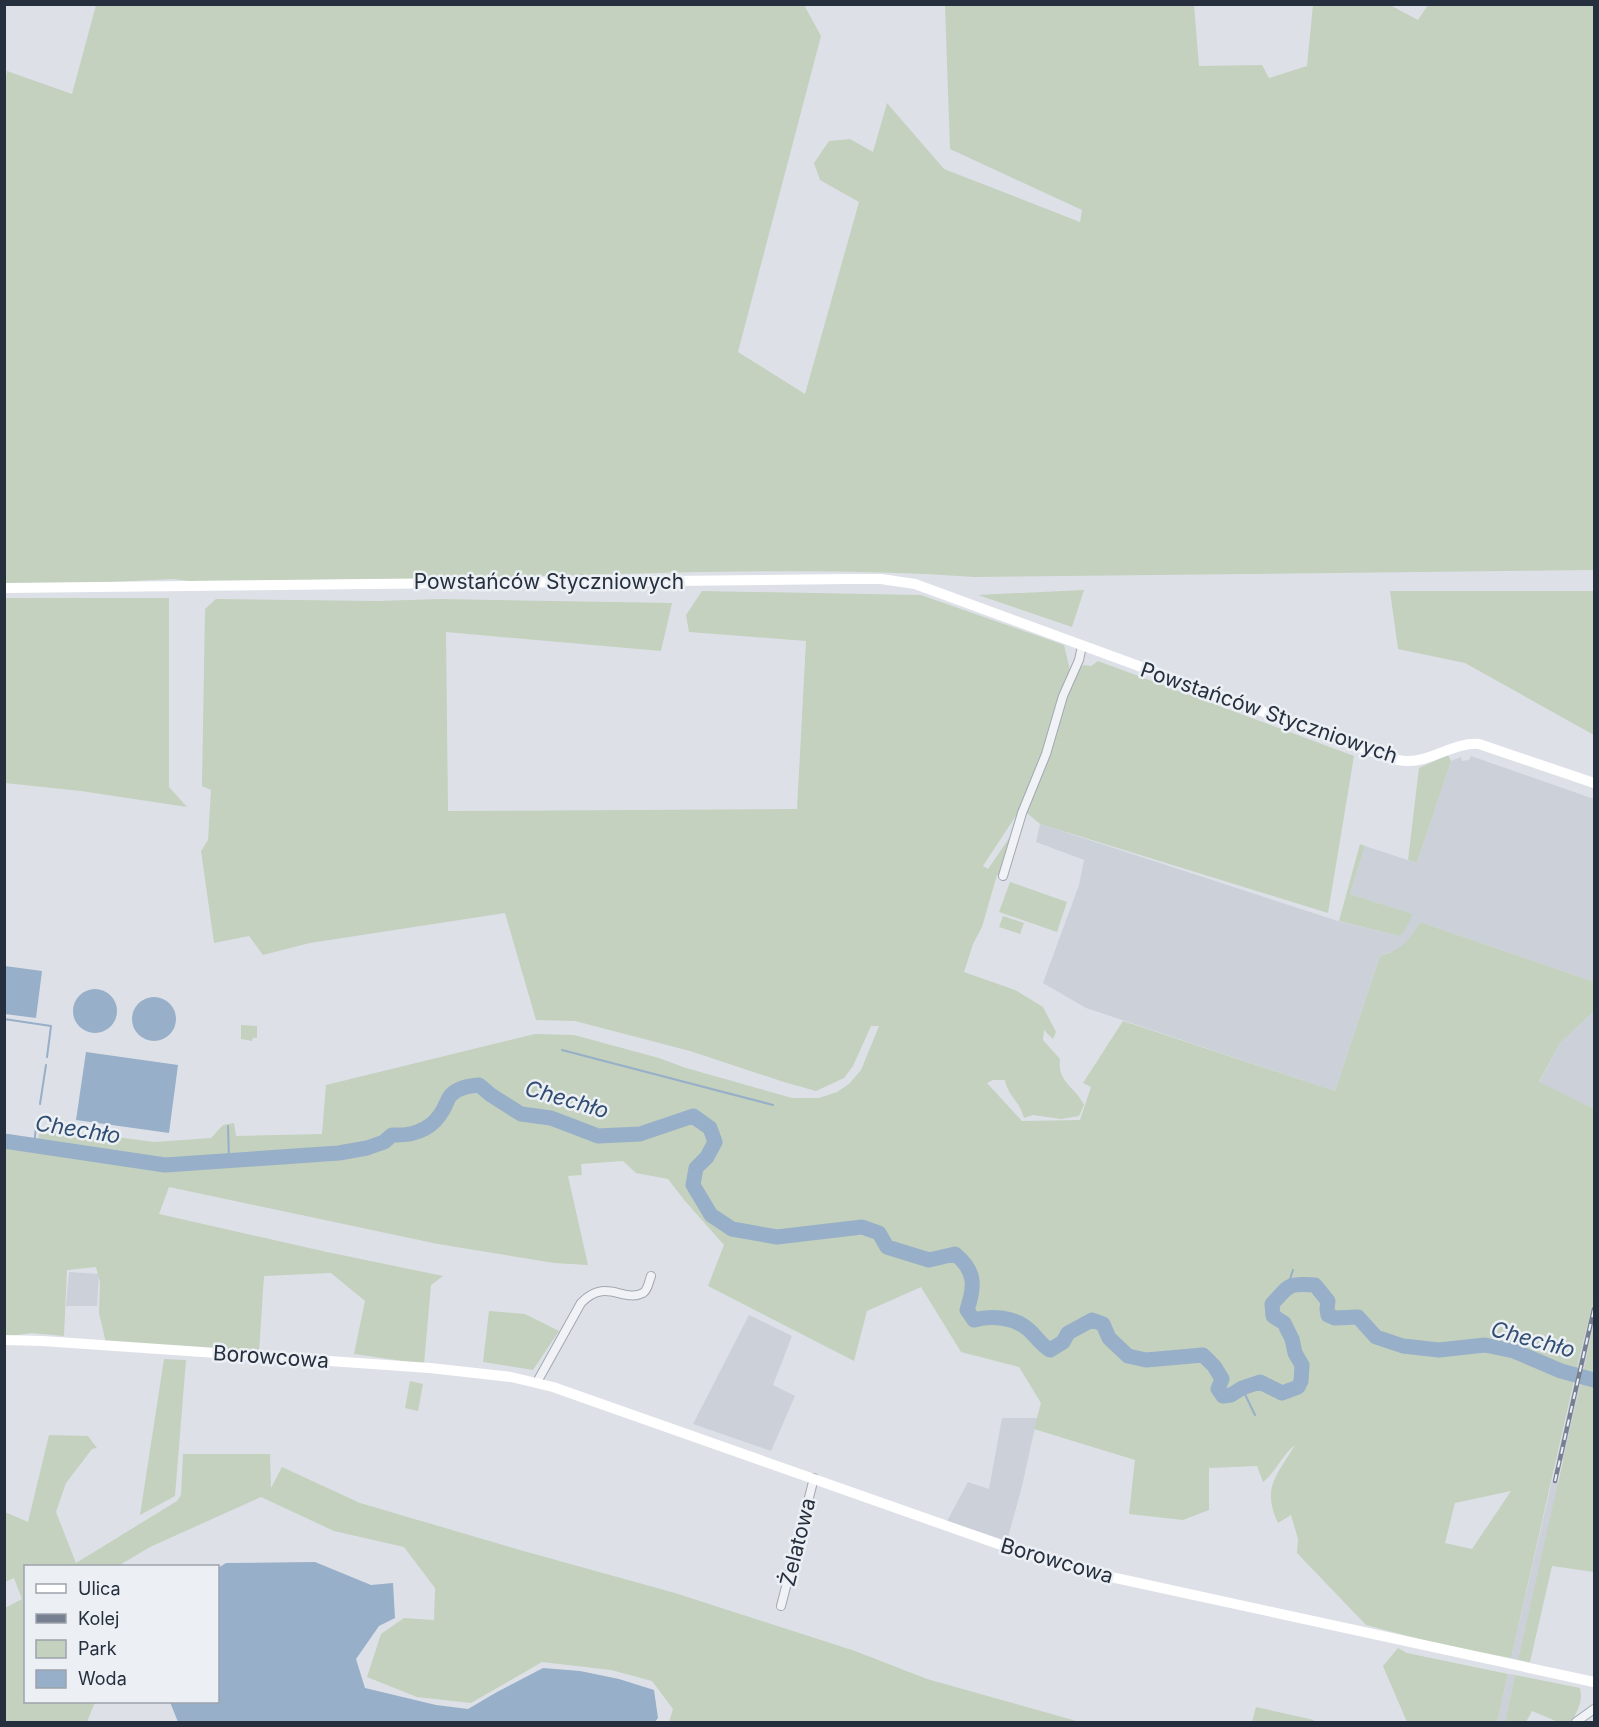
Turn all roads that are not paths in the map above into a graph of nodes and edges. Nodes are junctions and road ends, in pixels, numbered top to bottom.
1 (4, 588) edge
2 (1082, 646) junction
3 (1594, 783) edge
4 (1003, 876) dead end
5 (651, 1276) dead end
6 (4, 1340) edge
7 (537, 1382) junction
8 (814, 1478) junction
9 (781, 1606) dead end
10 (1594, 1682) edge
11 (1594, 1709) edge
12 (1576, 1722) edge

1 - 2 street, Powstańców Styczniowych
2 - 3 street, Powstańców Styczniowych
2 - 4 street
5 - 7 street
6 - 7 street, Borowcowa
7 - 8 street, Borowcowa
8 - 9 street, Żelatowa
8 - 10 street, Borowcowa
11 - 12 street

